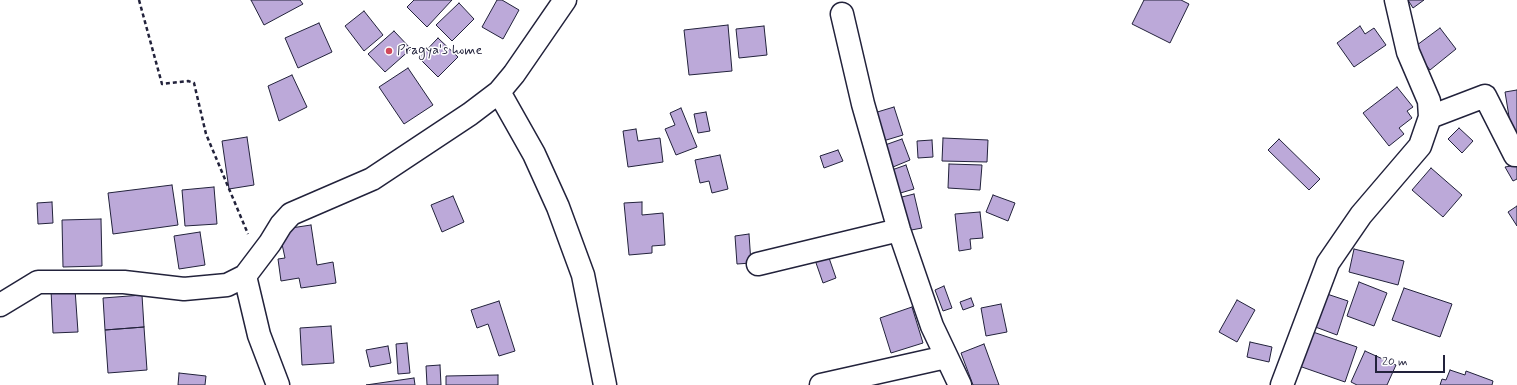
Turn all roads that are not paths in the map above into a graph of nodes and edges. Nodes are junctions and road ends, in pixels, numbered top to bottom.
1 (566, 0) edge
2 (1396, 0) edge
3 (840, 5) edge
4 (499, 92) junction
5 (1430, 117) junction
6 (1517, 154) edge
7 (899, 230) junction
8 (758, 264) dead end
9 (251, 268) junction
10 (0, 305) edge
11 (946, 357) junction
12 (278, 385) edge
13 (605, 385) edge
14 (821, 385) edge
15 (960, 385) edge
16 (1282, 385) edge

1 - 4 street
2 - 5 street
3 - 7 street
4 - 9 street
4 - 13 street
5 - 6 street
5 - 16 street
7 - 8 street
7 - 11 street
9 - 10 street
9 - 12 street
11 - 14 street
11 - 15 street

